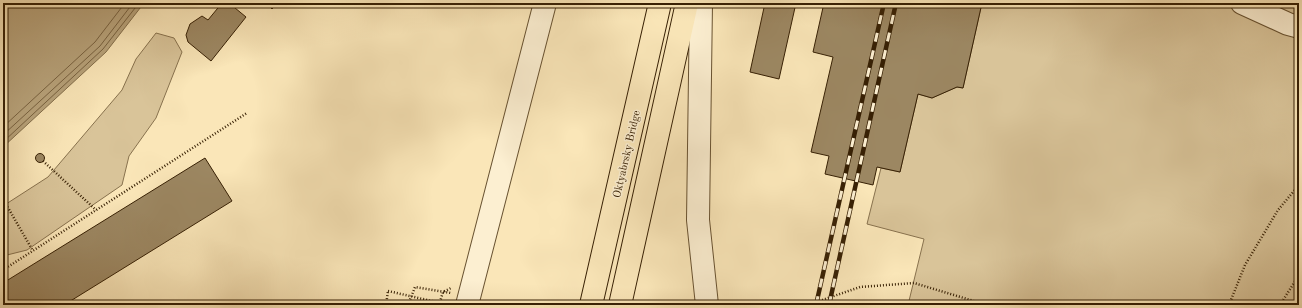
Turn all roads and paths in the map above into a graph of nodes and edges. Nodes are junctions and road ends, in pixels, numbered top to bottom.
1 (545, 3) edge
2 (558, 3) edge
3 (660, 3) edge
4 (687, 3) edge
5 (702, 3) edge
6 (1242, 3) edge
7 (1299, 27) edge
8 (247, 113) dead end
9 (43, 161) dead end
10 (1299, 185) edge
11 (3, 199) edge
12 (96, 210) junction
13 (33, 251) junction
14 (3, 270) edge
15 (1299, 275) edge
16 (473, 302) edge
17 (386, 305) edge
18 (408, 305) edge
19 (449, 305) edge
20 (591, 305) edge
21 (620, 305) edge
22 (707, 305) edge
23 (808, 305) edge
24 (987, 305) edge
25 (1229, 305) edge
26 (1280, 305) edge

1 - 16 street
2 - 16 street
3 - 20 main road, Oktyabrsky Bridge
4 - 21 main road
5 - 22 street
6 - 7 street
8 - 12 path
9 - 12 path
10 - 25 path
11 - 13 path
12 - 13 path
13 - 14 path
15 - 26 path
16 - 18 path
17 - 19 path, bridge
23 - 24 path

